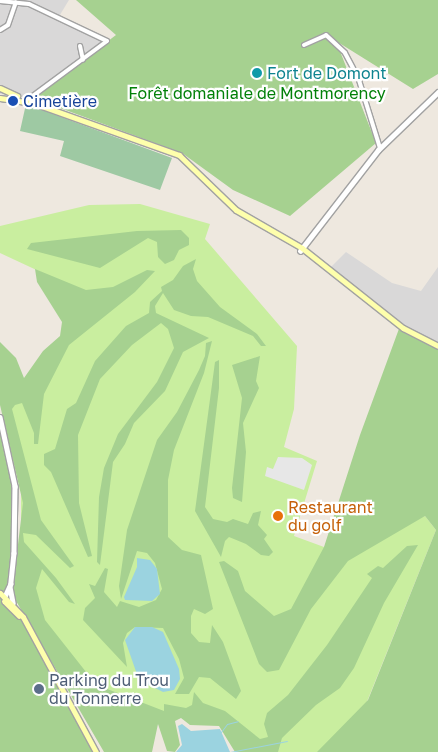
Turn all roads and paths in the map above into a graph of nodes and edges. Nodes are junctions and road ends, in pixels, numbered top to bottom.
1 (0, 1) edge
2 (16, 2) junction
3 (0, 30) edge
4 (80, 46) dead end
5 (304, 46) dead end
6 (83, 60) junction
7 (2, 88) edge
8 (438, 92) edge
9 (3, 98) edge
10 (27, 100) junction
11 (380, 148) junction
12 (301, 249) junction
13 (438, 346) edge
14 (0, 417) edge
15 (11, 584) junction
16 (10, 592) junction
17 (2, 597) edge
18 (13, 603) junction
19 (33, 637) junction
20 (96, 752) edge

1 - 2 street
2 - 3 street
2 - 6 street
4 - 6 street
5 - 11 street
6 - 10 street
7 - 9 main road
7 - 10 main road
8 - 11 street
9 - 10 main road
10 - 12 main road
11 - 12 street
12 - 13 main road
14 - 15 street
15 - 16 street
15 - 17 street
16 - 17 street
16 - 18 street
17 - 18 main road
17 - 19 main road
18 - 19 main road
19 - 20 main road

